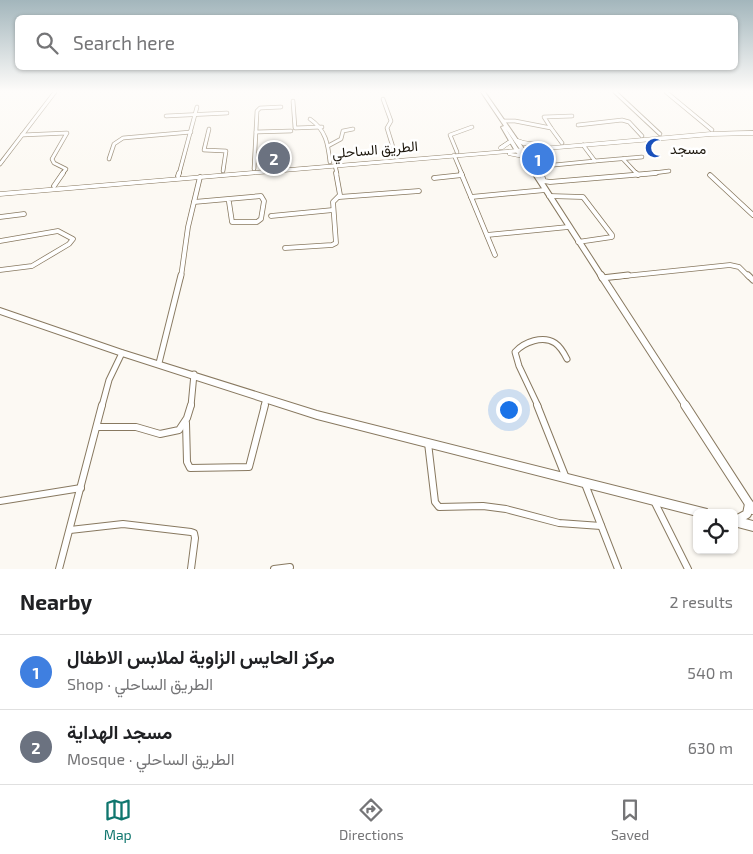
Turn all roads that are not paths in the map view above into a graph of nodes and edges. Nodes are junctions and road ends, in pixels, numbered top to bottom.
1 (35, 119) edge
2 (195, 119) edge
3 (257, 119) edge
4 (294, 119) edge
5 (310, 119) dead end
6 (390, 119) edge
7 (500, 119) edge
8 (501, 119) edge
9 (545, 119) edge
10 (643, 119) edge
11 (698, 119) edge
12 (503, 121) junction
13 (578, 125) dead end
14 (322, 127) junction
15 (472, 127) dead end
16 (551, 128) junction
17 (209, 129) dead end
18 (353, 129) dead end
19 (712, 130) junction
20 (290, 131) dead end
21 (753, 131) edge
22 (191, 132) junction
23 (256, 132) junction
24 (660, 134) junction
25 (22, 135) junction
26 (642, 136) junction
27 (514, 140) junction
28 (562, 143) junction
29 (583, 145) junction
30 (328, 146) junction
31 (540, 147) junction
32 (500, 150) junction
33 (521, 152) junction
34 (455, 153) junction
35 (396, 157) junction
36 (642, 157) dead end
37 (109, 159) dead end
38 (623, 159) junction
39 (595, 161) junction
40 (0, 164) edge
41 (333, 164) junction
42 (254, 169) junction
43 (669, 171) dead end
44 (223, 172) junction
45 (462, 175) junction
46 (638, 175) junction
47 (710, 175) dead end
48 (178, 176) junction
49 (200, 177) junction
50 (434, 178) dead end
51 (54, 186) junction
52 (419, 191) dead end
53 (0, 192) edge
54 (547, 193) junction
55 (339, 197) junction
56 (471, 197) junction
57 (194, 202) junction
58 (229, 202) dead end
59 (334, 210) junction
60 (24, 214) dead end
61 (753, 215) edge
62 (271, 216) dead end
63 (0, 217) edge
64 (568, 227) junction
65 (487, 236) junction
66 (0, 241) edge
67 (578, 242) junction
68 (285, 248) dead end
69 (495, 255) dead end
70 (0, 270) edge
71 (602, 278) junction
72 (753, 280) edge
73 (0, 311) edge
74 (122, 353) junction
75 (567, 359) dead end
76 (159, 363) junction
77 (194, 374) junction
78 (266, 399) junction
79 (186, 423) junction
80 (97, 428) junction
81 (428, 443) junction
82 (566, 478) junction
83 (584, 482) junction
84 (81, 488) junction
85 (654, 500) junction
86 (0, 501) edge
87 (751, 507) edge
88 (693, 510) edge
89 (738, 519) edge
90 (738, 522) edge
91 (602, 526) junction
92 (753, 526) edge
93 (70, 530) junction
94 (290, 567) dead end
95 (60, 569) edge
96 (191, 569) edge
97 (274, 569) edge
98 (618, 569) edge
99 (688, 569) edge

1 - 25 street
2 - 22 street
3 - 23 street
4 - 14 street
5 - 14 street
6 - 35 street
7 - 27 main road
8 - 12 main road
9 - 16 street
10 - 24 street
11 - 19 street
12 - 16 street
12 - 27 main road
13 - 26 street
14 - 30 street
15 - 34 street
16 - 28 street
17 - 44 street
18 - 30 street
19 - 21 highway, الطريق الساحلي
19 - 24 highway, الطريق الساحلي
20 - 23 street
21 - 29 highway, الطريق الساحلي
22 - 37 street
22 - 48 street
23 - 42 street
24 - 26 highway, الطريق الساحلي
25 - 40 street
25 - 51 street
26 - 28 highway, الطريق الساحلي
27 - 31 highway
27 - 32 highway
27 - 33 main road
28 - 31 highway, الطريق الساحلي
29 - 31 highway, الطريق الساحلي
29 - 39 street
30 - 41 street
31 - 33 highway, الطريق الساحلي
32 - 33 highway, الطريق الساحلي
32 - 34 highway, الطريق الساحلي
33 - 54 street
34 - 35 highway, الطريق الساحلي
34 - 41 highway, الطريق الساحلي
34 - 45 street
35 - 41 highway, الطريق الساحلي
36 - 38 street
38 - 39 street
38 - 46 street
39 - 46 street
41 - 42 highway, الطريق الساحلي
41 - 49 highway, الطريق الساحلي
41 - 55 street
42 - 44 highway, الطريق الساحلي
43 - 46 street
44 - 48 highway, الطريق الساحلي
45 - 50 street
45 - 56 street
47 - 61 street
48 - 51 highway, الطريق الساحلي
49 - 53 highway, الطريق الساحلي
49 - 57 street
51 - 53 highway, الطريق الساحلي
52 - 55 street
54 - 56 street
54 - 64 street
54 - 67 street
55 - 59 street
56 - 65 street
57 - 58 street
57 - 76 street
59 - 62 street
59 - 68 street
60 - 63 street
64 - 65 street
64 - 67 street
65 - 69 street
66 - 70 street
67 - 71 street
71 - 72 street
71 - 87 street
73 - 74 main road
74 - 76 main road
74 - 80 street
75 - 82 street
76 - 77 main road
77 - 78 main road
77 - 79 street
78 - 79 street
78 - 81 main road
79 - 80 street
80 - 84 street
81 - 82 main road
81 - 91 street
82 - 83 main road
83 - 85 main road
83 - 91 street
84 - 86 street
84 - 93 street
85 - 88 main road
85 - 99 street
87 - 89 street
90 - 92 main road
91 - 98 street
93 - 95 street
93 - 96 street
94 - 97 street

